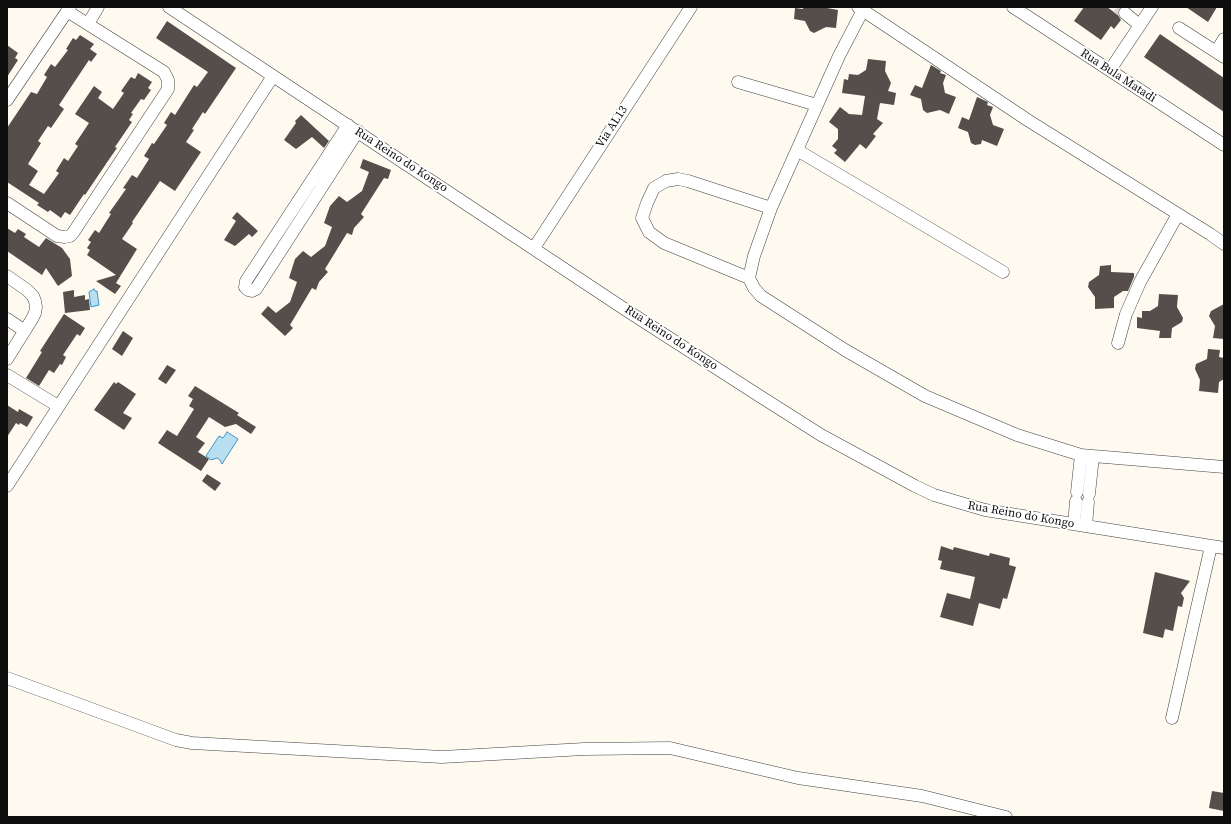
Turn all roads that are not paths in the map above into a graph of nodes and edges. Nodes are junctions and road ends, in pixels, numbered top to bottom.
1 (98, 7) edge
2 (169, 7) edge
3 (691, 7) edge
4 (1012, 7) edge
5 (1150, 8) edge
6 (68, 9) edge
7 (860, 9) edge
8 (1125, 13) tunnel mouth
9 (88, 24) junction
10 (1140, 25) junction
11 (1180, 28) dead end
12 (1224, 39) edge
13 (1220, 54) edge
14 (1110, 70) junction
15 (273, 76) junction
16 (738, 82) dead end
17 (7, 100) edge
18 (817, 105) junction
19 (353, 128) junction
20 (1224, 145) edge
21 (797, 150) junction
22 (7, 203) edge
23 (771, 208) junction
24 (1178, 214) junction
25 (1224, 244) edge
26 (534, 248) junction
27 (1003, 272) dead end
28 (7, 276) edge
29 (749, 278) junction
30 (7, 319) edge
31 (25, 331) junction
32 (1118, 343) dead end
33 (7, 359) edge
34 (7, 375) edge
35 (58, 406) junction
36 (1087, 456) junction
37 (1224, 467) edge
38 (7, 486) edge
39 (1080, 525) junction
40 (1211, 546) junction
41 (1224, 548) edge
42 (7, 678) edge
43 (1172, 718) dead end
44 (1006, 817) edge

1 - 9 street
2 - 15 street, Rua Reino do Kongo
3 - 26 street, Via AL13
4 - 14 street, Rua Bula Matadi
5 - 10 street
6 - 9 street
6 - 17 street
7 - 18 street
7 - 24 street
8 - 10 street
9 - 22 street
10 - 14 street
11 - 13 street
12 - 13 street
14 - 20 street, Rua Bula Matadi
15 - 19 street, Rua Reino do Kongo
15 - 35 street
16 - 18 street
18 - 21 street
19 - 19 street
19 - 26 street, Rua Reino do Kongo
21 - 23 street
21 - 27 street
23 - 29 street
23 - 29 street
24 - 25 street
24 - 32 street
26 - 39 street, Rua Reino do Kongo
28 - 31 street
29 - 36 street
30 - 31 street
31 - 33 street
34 - 35 street
35 - 38 street
36 - 37 street
36 - 39 street
39 - 40 street, Rua Reino do Kongo
40 - 41 street, Rua Reino do Kongo
40 - 43 street
42 - 44 street

